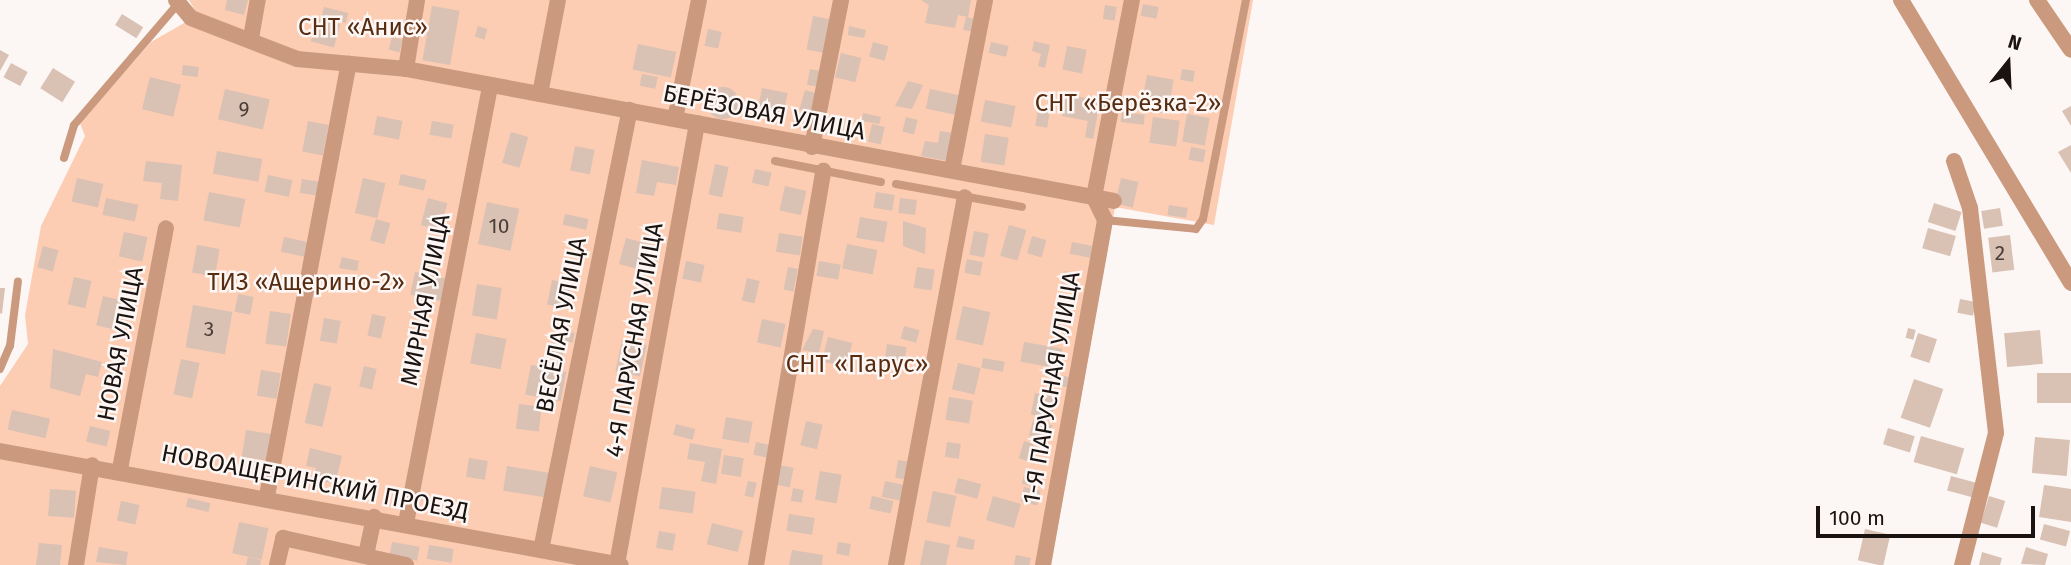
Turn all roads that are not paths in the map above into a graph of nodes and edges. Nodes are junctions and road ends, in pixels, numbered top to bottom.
1 (258, 0) edge
2 (417, 0) edge
3 (558, 0) edge
4 (699, 0) edge
5 (841, 0) edge
6 (985, 0) edge
7 (1132, 0) edge
8 (1246, 0) edge
9 (1901, 0) edge
10 (2037, 0) edge
11 (176, 3) edge
12 (251, 38) junction
13 (2071, 50) edge
14 (349, 64) junction
15 (406, 69) junction
16 (489, 85) junction
17 (540, 93) junction
18 (631, 110) junction
19 (675, 119) junction
20 (697, 123) junction
21 (812, 147) junction
22 (64, 158) dead end
23 (775, 161) dead end
24 (1954, 161) dead end
25 (952, 170) junction
26 (823, 172) junction
27 (881, 182) dead end
28 (896, 184) dead end
29 (965, 197) junction
30 (1094, 197) junction
31 (1114, 201) dead end
32 (1022, 207) dead end
33 (1105, 220) junction
34 (166, 228) dead end
35 (18, 281) dead end
36 (2071, 283) edge
37 (0, 369) edge
38 (0, 451) edge
39 (92, 465) junction
40 (120, 469) junction
41 (267, 496) junction
42 (374, 517) junction
43 (406, 523) junction
44 (541, 550) junction
45 (366, 555) junction
46 (577, 561) edge
47 (76, 565) edge
48 (277, 565) edge
49 (406, 565) edge
50 (619, 565) edge
51 (755, 565) edge
52 (896, 565) edge
53 (1043, 565) edge
54 (1962, 565) edge

1 - 12 street
2 - 15 street
3 - 17 street
4 - 19 street
5 - 21 street
6 - 25 street
7 - 30 street
8 - 33 lane
9 - 36 street
10 - 13 street
11 - 12 street, БЕРЁЗОВАЯ УЛИЦА
11 - 22 lane
12 - 14 street, БЕРЁЗОВАЯ УЛИЦА
14 - 15 street, БЕРЁЗОВАЯ УЛИЦА
14 - 41 street
15 - 16 street, БЕРЁЗОВАЯ УЛИЦА
16 - 17 street, БЕРЁЗОВАЯ УЛИЦА
16 - 43 street, МИРНАЯ УЛИЦА
17 - 18 street, БЕРЁЗОВАЯ УЛИЦА
18 - 19 street, БЕРЁЗОВАЯ УЛИЦА
18 - 44 street, ВЕСЁЛАЯ УЛИЦА
19 - 20 street, БЕРЁЗОВАЯ УЛИЦА
20 - 21 street, БЕРЁЗОВАЯ УЛИЦА
20 - 50 street, 4-Я ПАРУСНАЯ УЛИЦА
21 - 25 street, БЕРЁЗОВАЯ УЛИЦА
23 - 26 lane
24 - 54 street
25 - 30 street, БЕРЁЗОВАЯ УЛИЦА
26 - 27 lane
26 - 51 street
28 - 29 lane
29 - 32 lane
29 - 52 street
30 - 31 street, БЕРЁЗОВАЯ УЛИЦА
30 - 33 street
33 - 53 street, 1-Я ПАРУСНАЯ УЛИЦА
34 - 40 street, НОВАЯ УЛИЦА
35 - 37 lane
38 - 39 street, НОВОАЩЕРИНСКИЙ ПРОЕЗД
39 - 40 street, НОВОАЩЕРИНСКИЙ ПРОЕЗД
39 - 47 street
40 - 41 street, НОВОАЩЕРИНСКИЙ ПРОЕЗД
41 - 42 street, НОВОАЩЕРИНСКИЙ ПРОЕЗД
42 - 43 street, НОВОАЩЕРИНСКИЙ ПРОЕЗД
42 - 45 street
43 - 44 street, НОВОАЩЕРИНСКИЙ ПРОЕЗД
44 - 46 street, НОВОАЩЕРИНСКИЙ ПРОЕЗД
45 - 48 street
45 - 49 street
46 - 50 street, НОВОАЩЕРИНСКИЙ ПРОЕЗД

